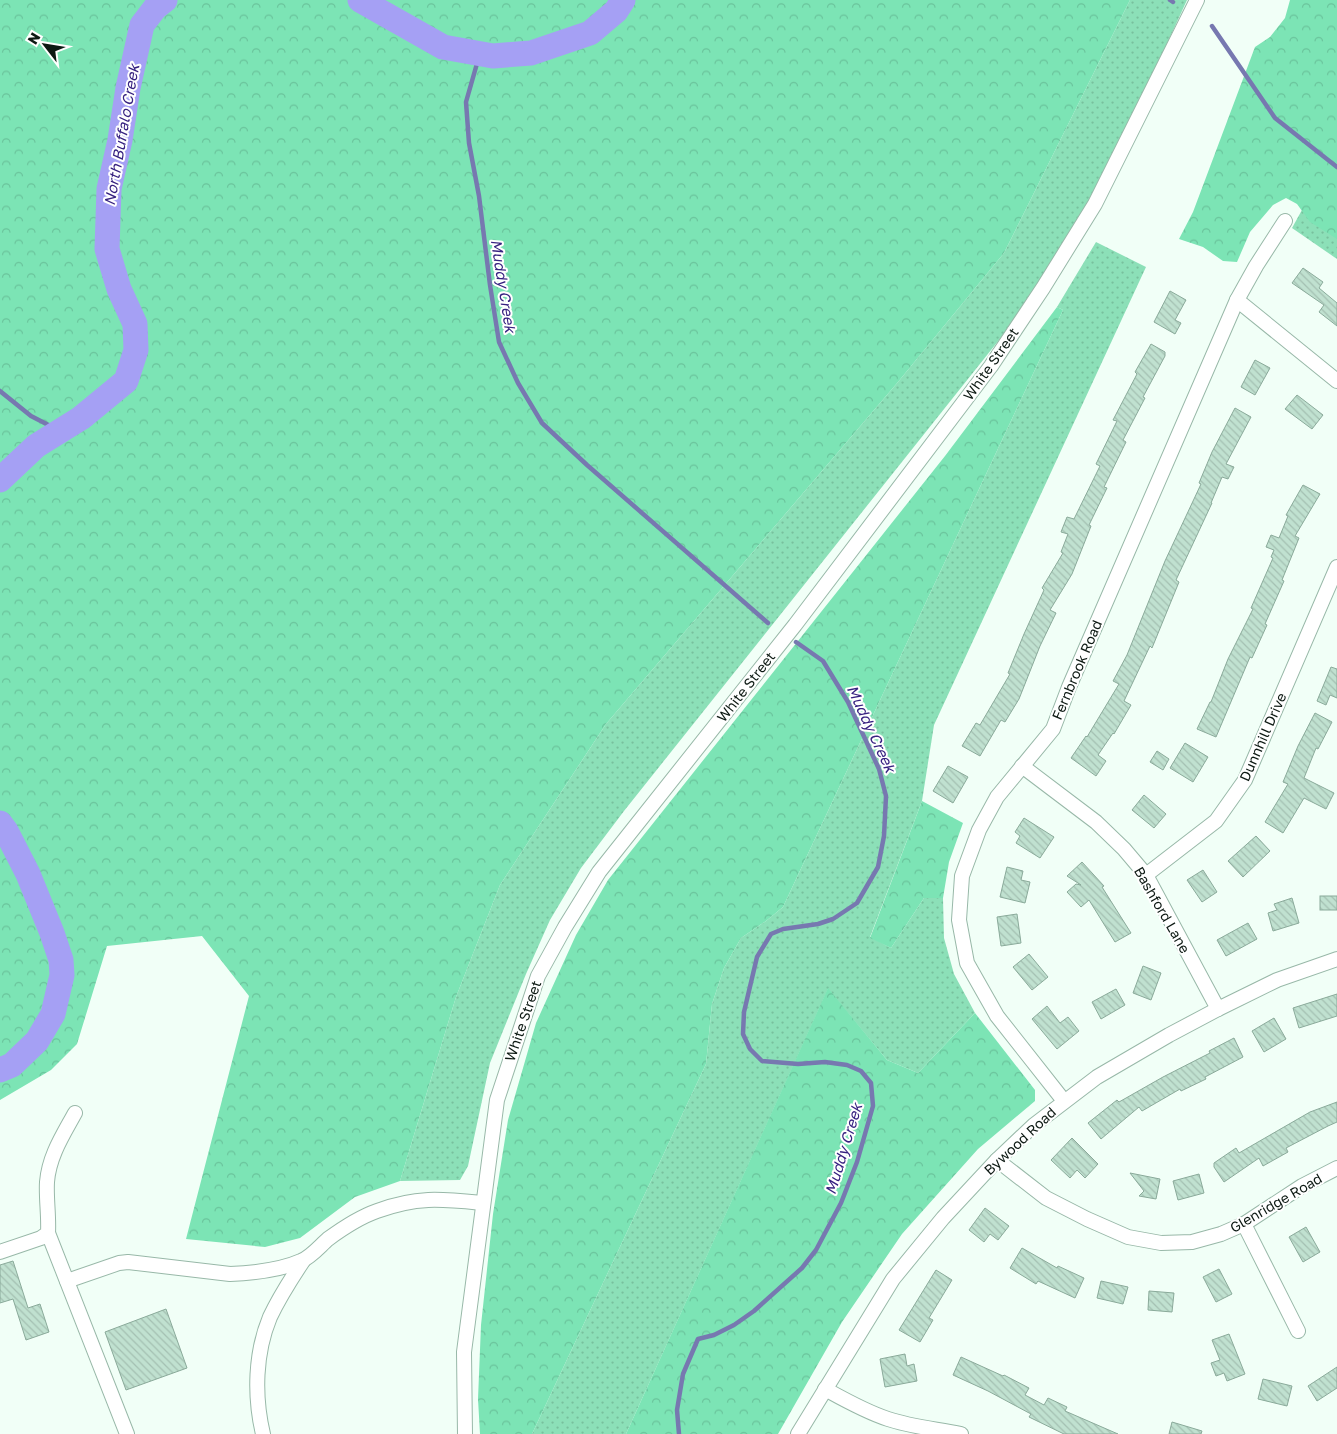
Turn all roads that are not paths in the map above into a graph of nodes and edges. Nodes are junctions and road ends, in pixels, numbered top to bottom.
1 (1197, 0) edge
2 (1285, 221) dead end
3 (1237, 300) junction
4 (1337, 381) edge
5 (1337, 567) edge
6 (1022, 766) junction
7 (1146, 875) junction
8 (1337, 959) edge
9 (1218, 1009) junction
10 (1064, 1101) junction
11 (75, 1113) dead end
12 (997, 1160) junction
13 (1337, 1168) edge
14 (483, 1203) junction
15 (1244, 1224) junction
16 (48, 1232) junction
17 (0, 1252) edge
18 (303, 1261) junction
19 (67, 1281) junction
20 (1298, 1331) dead end
21 (824, 1389) junction
22 (127, 1434) edge
23 (263, 1434) edge
24 (465, 1434) edge
25 (798, 1434) edge
26 (961, 1434) edge

1 - 14 street, White Street
2 - 3 street, Fernbrook Road
3 - 4 street
3 - 6 street, Fernbrook Road
5 - 7 street, Dunnhill Drive
6 - 7 street, Bashford Lane
6 - 10 street, Fernbrook Road
7 - 9 street, Bashford Lane
8 - 9 street, Bywood Road
9 - 10 street, Bywood Road
10 - 12 street, Bywood Road
11 - 16 street
12 - 15 street, Glenridge Road
12 - 21 street, Bywood Road
13 - 15 street, Glenridge Road
14 - 18 street
14 - 24 street, White Street
15 - 20 street
16 - 17 street
16 - 19 street
18 - 19 street
18 - 23 street
19 - 22 street
21 - 25 street, Bywood Road
21 - 26 street

